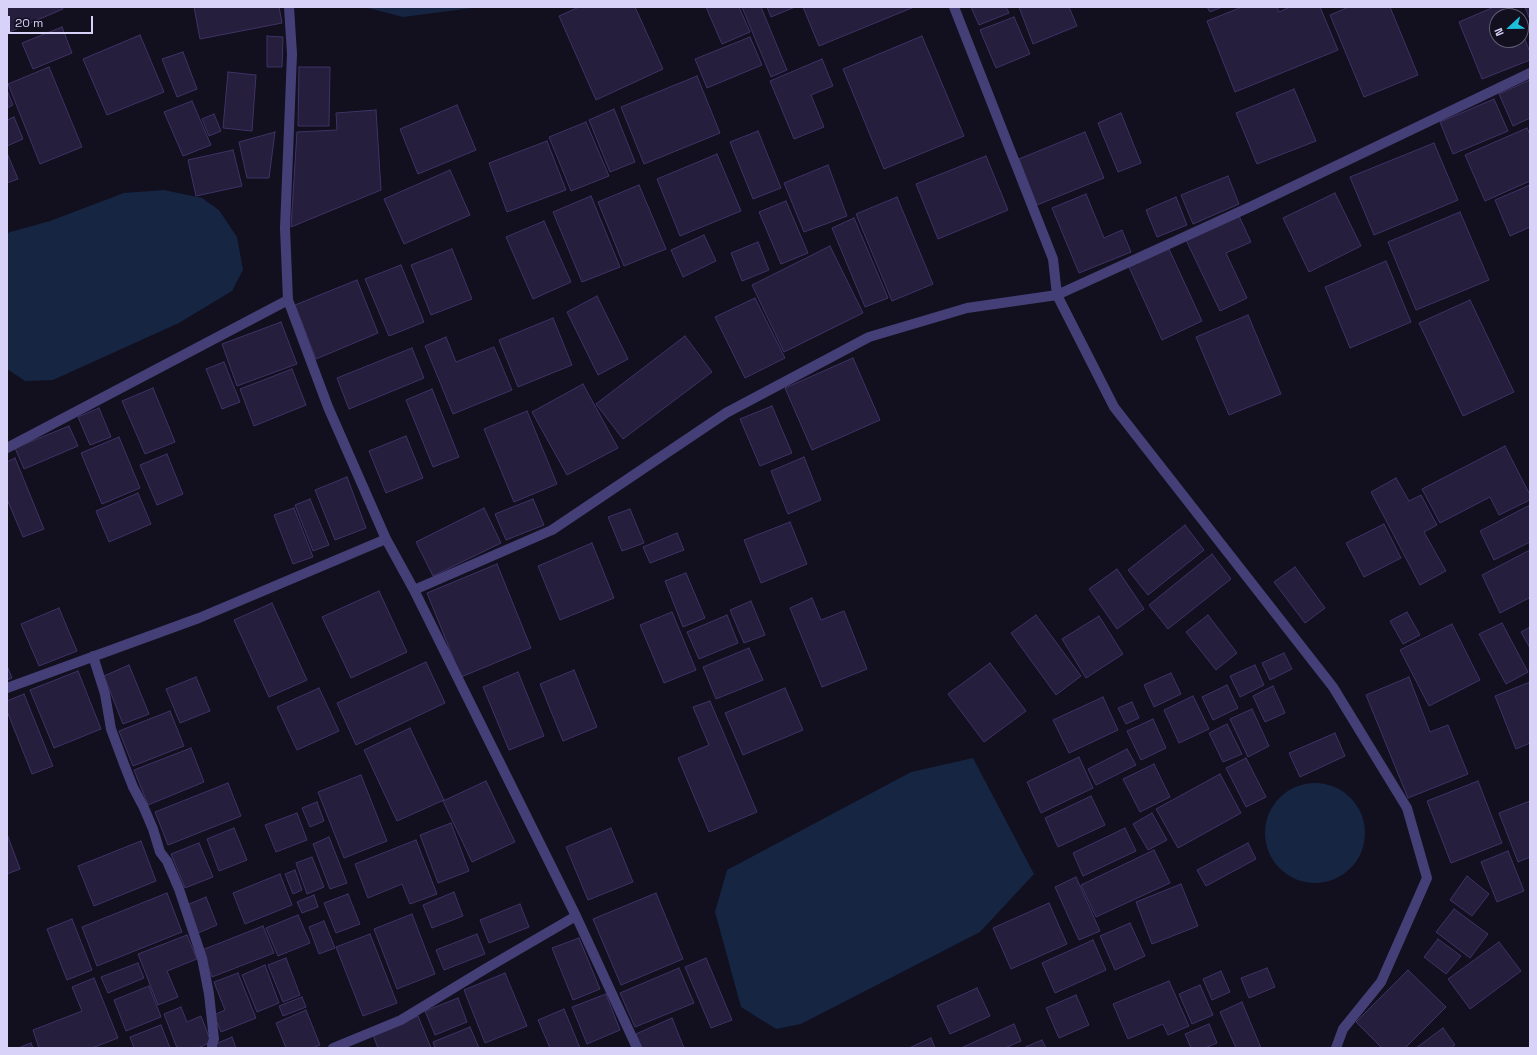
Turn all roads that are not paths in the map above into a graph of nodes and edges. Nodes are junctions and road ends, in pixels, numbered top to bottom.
1 (289, 7) edge
2 (954, 7) edge
3 (1530, 73) edge
4 (1057, 295) junction
5 (288, 300) junction
6 (7, 448) edge
7 (386, 538) junction
8 (414, 590) junction
9 (93, 656) junction
10 (7, 688) edge
11 (576, 916) junction
12 (212, 1048) edge
13 (333, 1048) edge
14 (637, 1048) edge
15 (1336, 1048) edge

1 - 5 street
2 - 4 street
3 - 4 street
4 - 8 street
4 - 15 street
5 - 6 street
5 - 7 street
7 - 8 street
7 - 9 street
8 - 11 street
9 - 10 street
9 - 12 street
11 - 13 street
11 - 14 street

